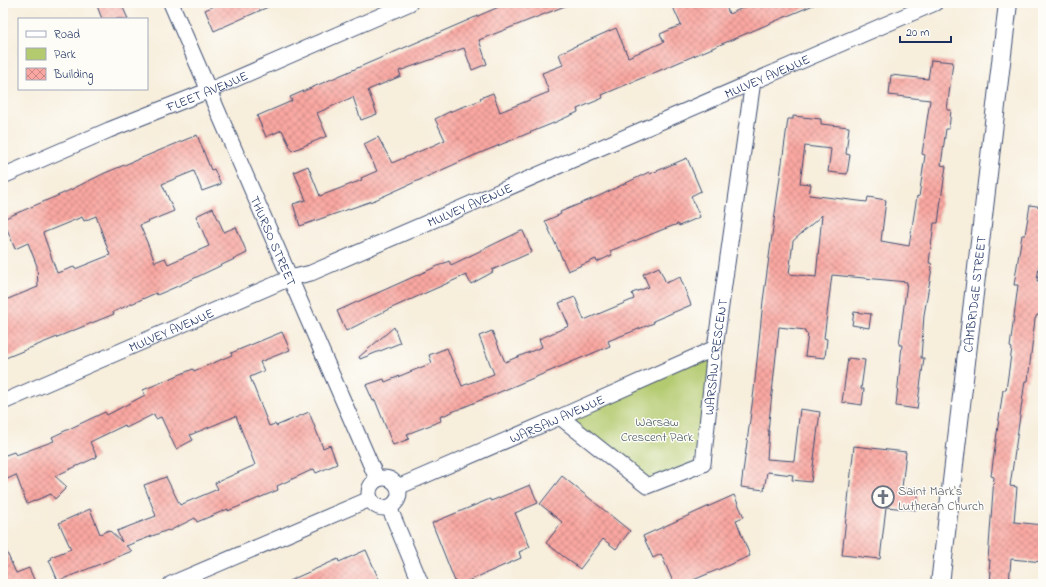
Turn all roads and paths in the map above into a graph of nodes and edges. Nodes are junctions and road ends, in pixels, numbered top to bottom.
1 (171, 3) edge
2 (410, 3) edge
3 (935, 3) edge
4 (1008, 3) edge
5 (753, 81) junction
6 (210, 90) junction
7 (3, 176) edge
8 (290, 278) junction
9 (715, 348) junction
10 (3, 402) edge
11 (560, 418) junction
12 (378, 479) junction
13 (398, 487) junction
14 (370, 499) junction
15 (389, 507) junction
16 (171, 584) edge
17 (421, 584) edge
18 (940, 584) edge

1 - 6 street, THURSO STREET
2 - 6 street, FLEET AVENUE
3 - 5 street, MULVEY AVENUE
4 - 18 street, CAMBRIDGE STREET
5 - 8 street, MULVEY AVENUE
5 - 9 street, WARSAW CRESCENT
6 - 7 street, FLEET AVENUE
6 - 8 street, THURSO STREET
8 - 10 street, MULVEY AVENUE
8 - 12 street, THURSO STREET
9 - 11 street, WARSAW AVENUE
9 - 11 street, WARSAW CRESCENT
11 - 13 street, WARSAW AVENUE
12 - 13 street
12 - 14 street
13 - 15 street
14 - 15 street
14 - 16 street
15 - 17 street

